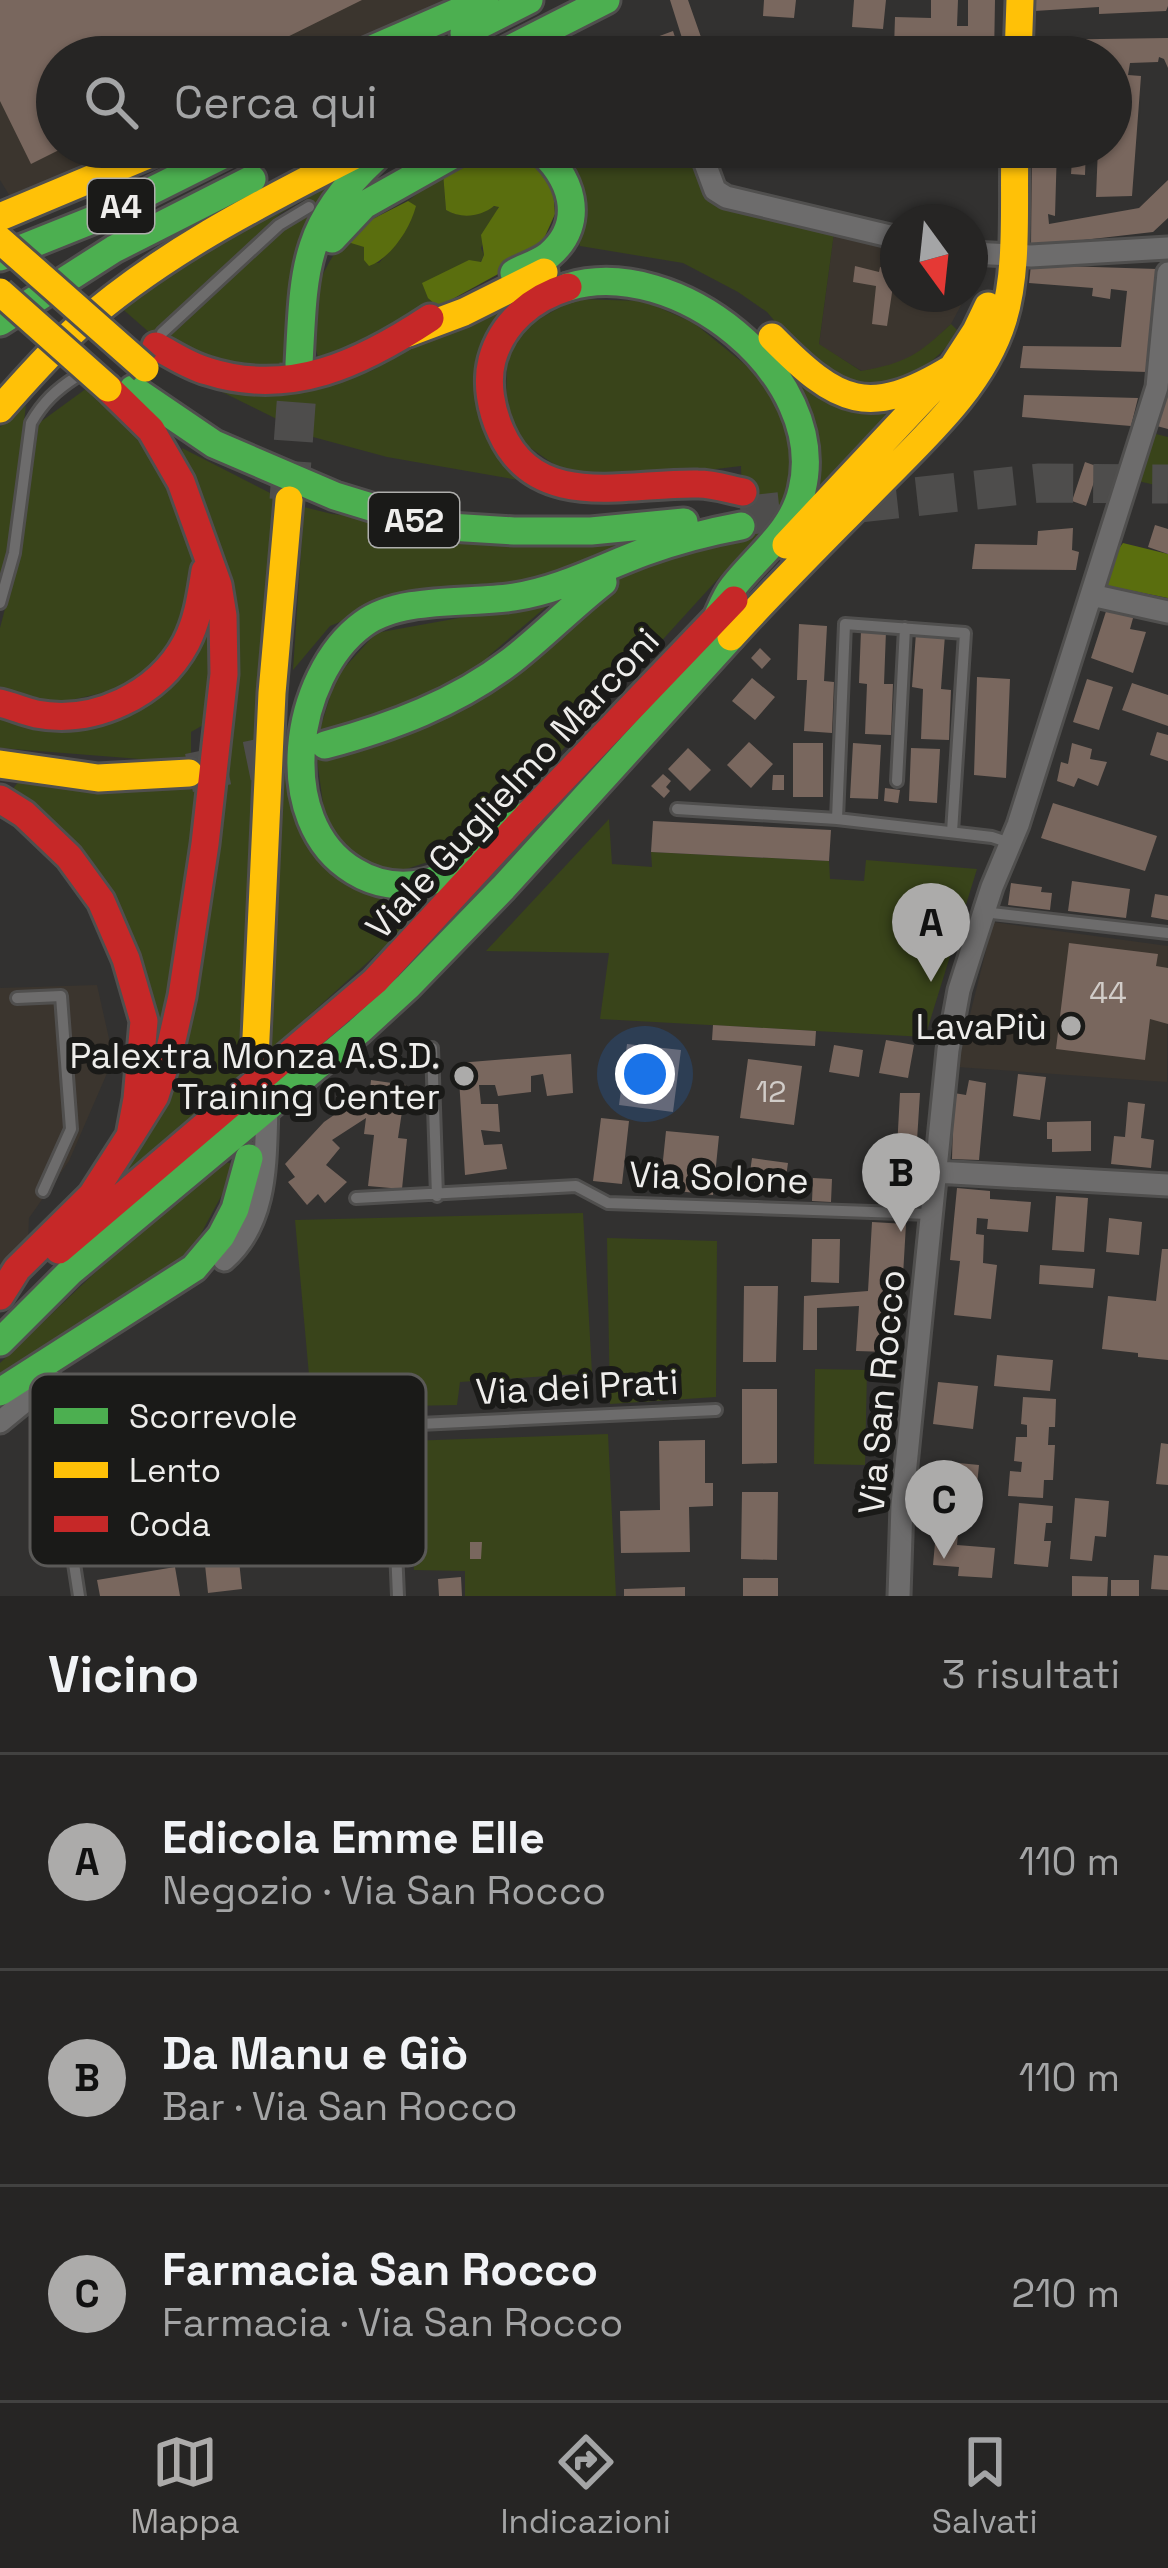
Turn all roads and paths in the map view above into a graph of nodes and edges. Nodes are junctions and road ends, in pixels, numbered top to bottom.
1 (485, 0) edge
2 (529, 0) edge
3 (606, 0) edge
4 (639, 0) edge
5 (1020, 0) edge
6 (402, 36) edge
7 (458, 36) edge
8 (535, 36) edge
9 (582, 36) edge
10 (1019, 36) edge
11 (123, 168) edge
12 (197, 168) edge
13 (274, 168) edge
14 (330, 168) edge
15 (363, 168) edge
16 (430, 168) edge
17 (559, 168) edge
18 (707, 168) edge
19 (1014, 168) edge
20 (309, 207) dead end
21 (0, 217) edge
22 (880, 234) edge
23 (0, 240) edge
24 (1168, 248) edge
25 (988, 254) edge
26 (1011, 255) junction
27 (8, 266) edge
28 (1168, 273) edge
29 (304, 284) junction
30 (0, 292) edge
31 (0, 322) edge
32 (408, 333) junction
33 (138, 363) junction
34 (299, 364) tunnel mouth
35 (952, 368) junction
36 (28, 374) junction
37 (76, 377) dead end
38 (0, 409) edge
39 (31, 423) junction
40 (289, 500) tunnel mouth
41 (742, 511) junction
42 (206, 548) junction
43 (640, 553) junction
44 (1091, 595) junction
45 (0, 603) edge
46 (1168, 612) edge
47 (716, 620) junction
48 (363, 622) junction
49 (904, 628) junction
50 (0, 703) edge
51 (271, 725) junction
52 (325, 745) tunnel mouth
53 (0, 764) edge
54 (189, 773) tunnel mouth
55 (897, 782) dead end
56 (0, 799) edge
57 (677, 809) dead end
58 (530, 813) junction
59 (837, 819) junction
60 (952, 832) junction
61 (1010, 843) junction
62 (983, 912) junction
63 (1168, 933) edge
64 (17, 998) dead end
65 (432, 1048) dead end
66 (255, 1059) dead end
67 (267, 1108) junction
68 (130, 1136) junction
69 (249, 1159) dead end
70 (935, 1172) junction
71 (1168, 1185) edge
72 (43, 1191) dead end
73 (437, 1196) junction
74 (356, 1198) dead end
75 (931, 1214) junction
76 (0, 1299) edge
77 (0, 1342) edge
78 (60, 1374) edge
79 (0, 1392) edge
80 (30, 1396) edge
81 (716, 1410) dead end
82 (0, 1421) edge
83 (426, 1424) edge
84 (74, 1566) edge
85 (397, 1566) edge
86 (79, 1596) edge
87 (398, 1596) edge
88 (899, 1596) edge

1 - 6 main road
2 - 7 main road
3 - 8 main road
4 - 9 main road
5 - 10 main road
11 - 21 main road
12 - 27 main road, A4
13 - 31 main road, A4
14 - 36 main road
15 - 29 main road
16 - 29 main road
17 - 32 main road
18 - 22 street
19 - 26 main road, Viale Guglielmo Marconi
20 - 33 lane
23 - 27 main road, A52, bridge
24 - 26 street
25 - 26 street
26 - 35 main road, Viale Guglielmo Marconi
26 - 67 main road, Viale Guglielmo Marconi
27 - 33 main road, A52
27 - 33 main road
28 - 44 street, Via San Rocco
29 - 34 main road
30 - 33 main road, bridge
32 - 33 main road
32 - 35 main road
33 - 41 main road, A52
33 - 41 main road, A52
33 - 42 main road
35 - 47 main road, Viale Guglielmo Marconi
36 - 38 main road
36 - 39 lane
37 - 39 lane
39 - 45 lane
40 - 51 main road
41 - 43 main road
41 - 47 main road
42 - 50 main road
42 - 68 main road
43 - 48 main road
43 - 52 main road
44 - 46 street
44 - 61 street, Via San Rocco
47 - 58 main road, Viale Guglielmo Marconi
48 - 51 main road
48 - 58 main road
49 - 55 lane
49 - 59 lane
49 - 60 lane
51 - 66 main road
53 - 54 main road
56 - 68 main road
57 - 59 lane
58 - 76 main road, Viale Guglielmo Marconi
59 - 60 lane
60 - 61 lane
61 - 62 street, Via San Rocco
62 - 63 lane
62 - 70 street, Via San Rocco
64 - 72 lane
65 - 73 lane
67 - 77 main road, Viale Guglielmo Marconi
67 - 78 street
68 - 76 main road
69 - 79 main road
70 - 71 street
70 - 75 street, Via San Rocco
73 - 74 lane, Via Solone
73 - 75 lane, Via Solone
75 - 88 street, Via San Rocco
80 - 82 street
81 - 83 lane, Via dei Prati
84 - 86 lane
85 - 87 lane, Via dei Prati

